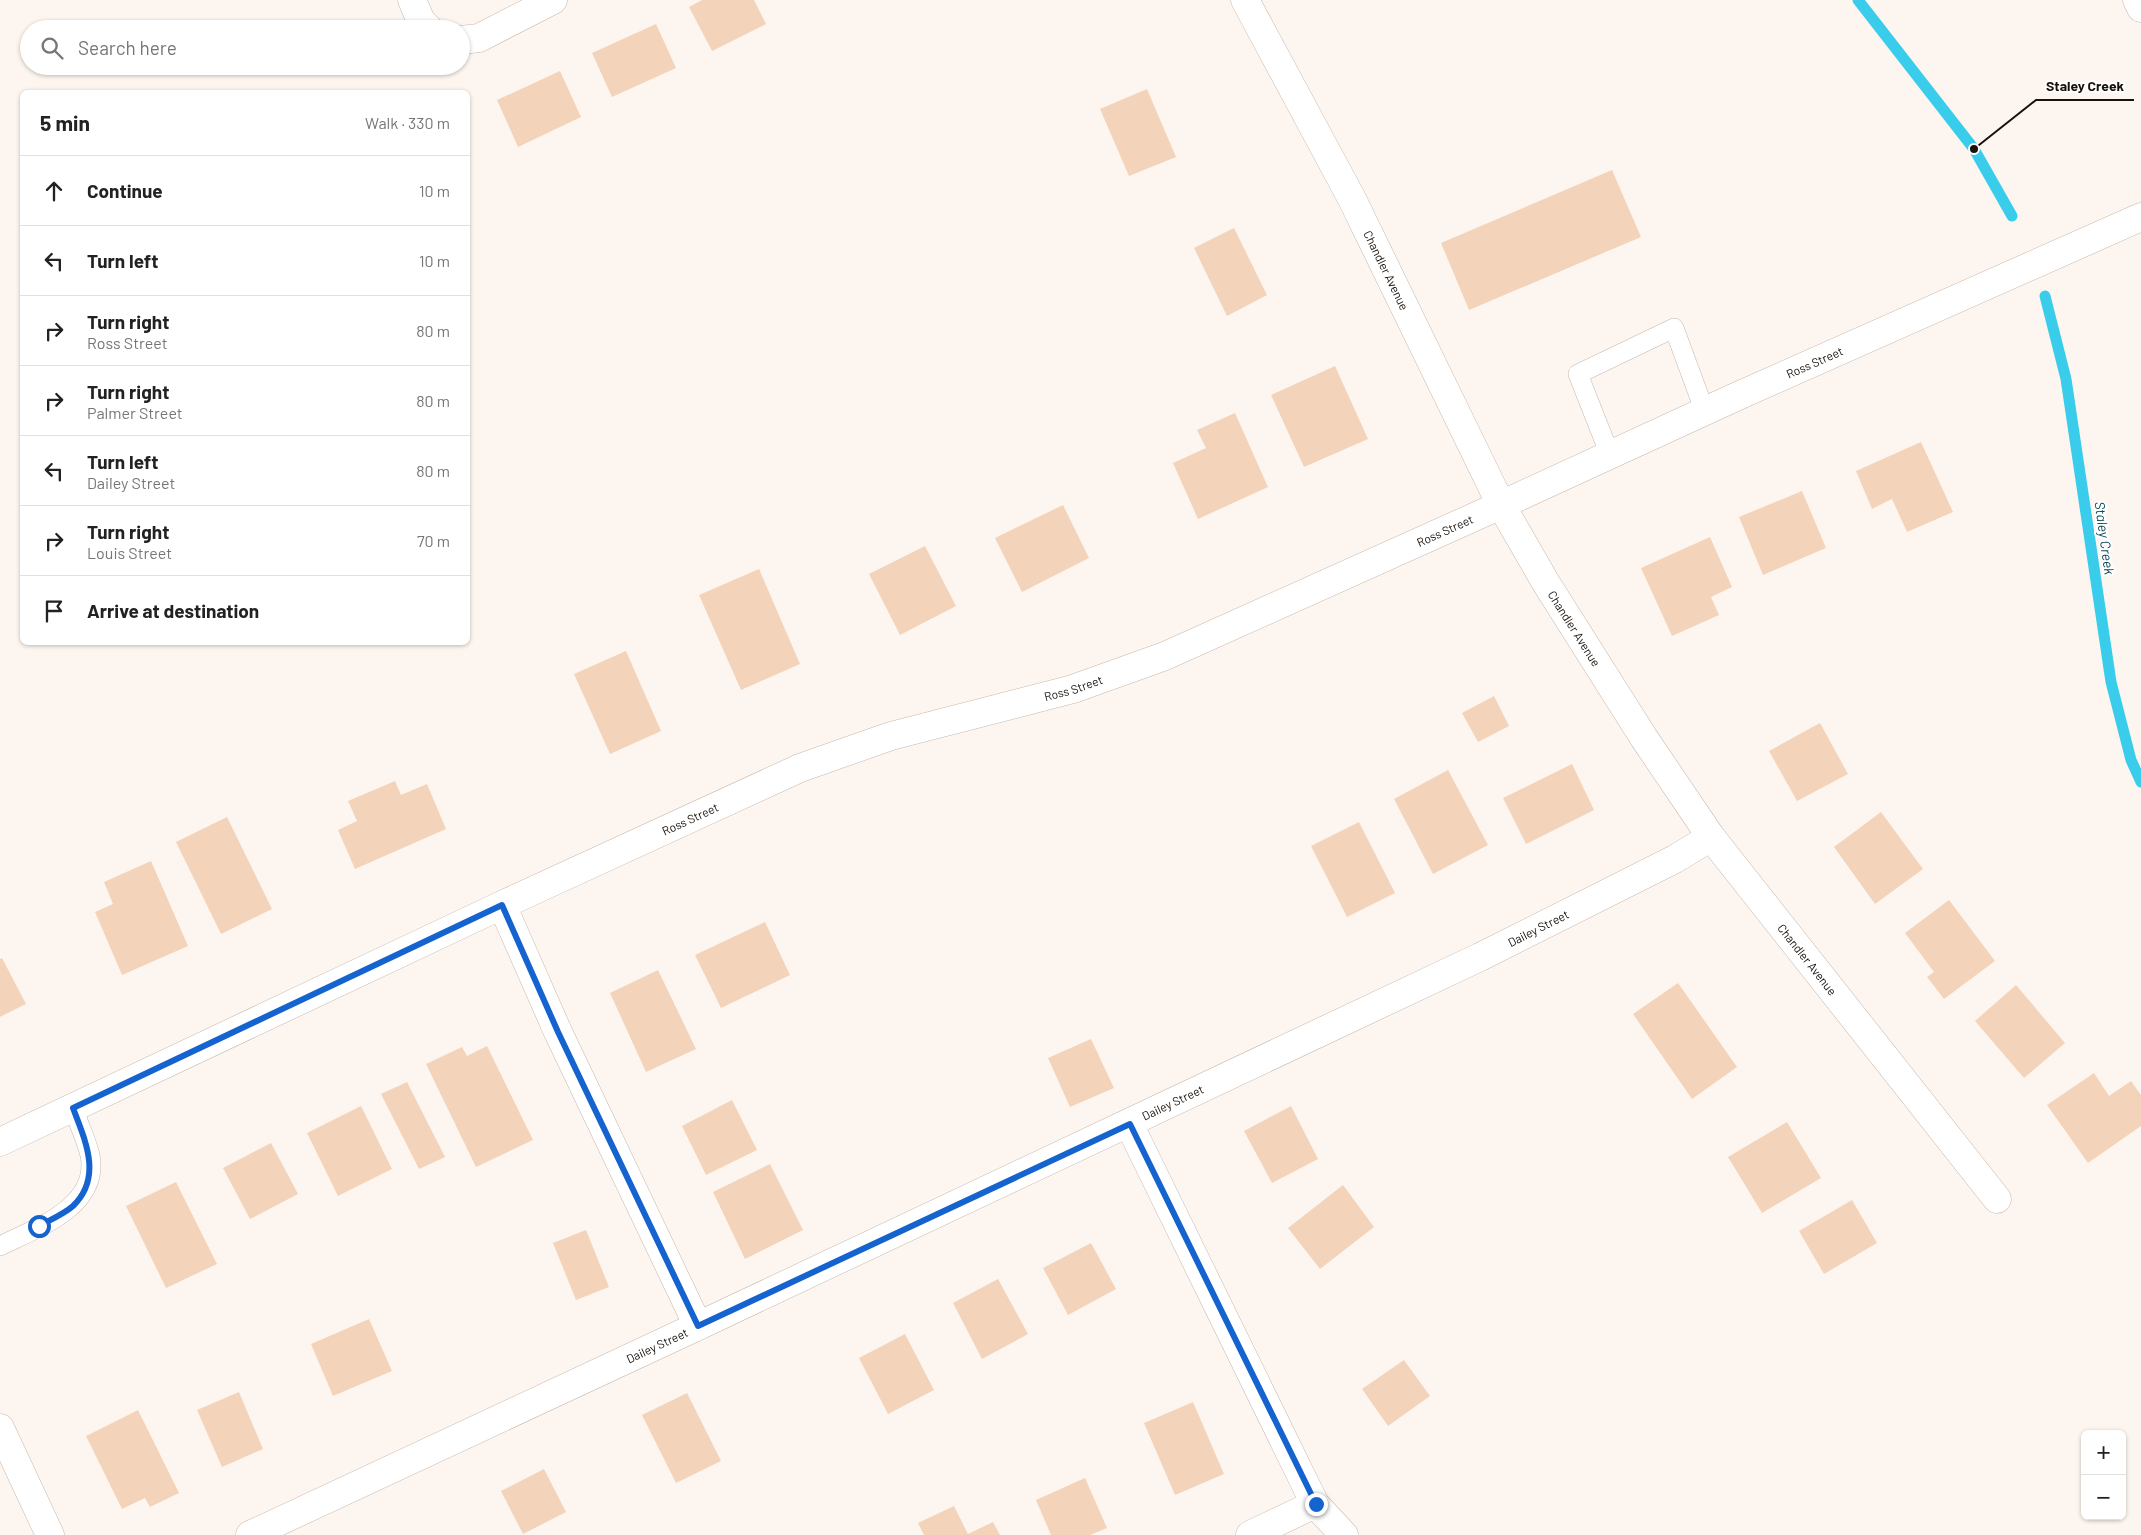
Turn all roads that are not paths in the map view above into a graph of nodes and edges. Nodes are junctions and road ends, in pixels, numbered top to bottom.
1 (412, 0) edge
2 (553, 0) edge
3 (1245, 0) edge
4 (2138, 0) edge
5 (2141, 8) edge
6 (422, 20) edge
7 (470, 39) edge
8 (2141, 218) edge
9 (1705, 412) junction
10 (1610, 455) junction
11 (1502, 505) junction
12 (1711, 837) junction
13 (502, 905) junction
14 (73, 1108) junction
15 (1130, 1124) junction
16 (0, 1142) edge
17 (1997, 1199) dead end
18 (0, 1246) edge
19 (698, 1326) junction
20 (0, 1428) edge
21 (1316, 1504) junction
22 (50, 1535) edge
23 (250, 1535) edge
24 (1250, 1535) edge
25 (1344, 1535) edge

1 - 6 street
2 - 7 street
3 - 11 street, Chandler Avenue
4 - 5 street
8 - 9 street, Ross Street
9 - 10 street, Ross Street
9 - 10 lane
10 - 11 street, Ross Street
11 - 12 street, Chandler Avenue
11 - 13 street, Ross Street
12 - 15 street, Dailey Street
12 - 17 street, Chandler Avenue
13 - 14 street, Ross Street
13 - 19 street
14 - 16 street, Ross Street
14 - 18 lane
15 - 19 street, Dailey Street
15 - 21 street
19 - 23 street, Dailey Street
20 - 22 street
21 - 24 street
21 - 25 street

